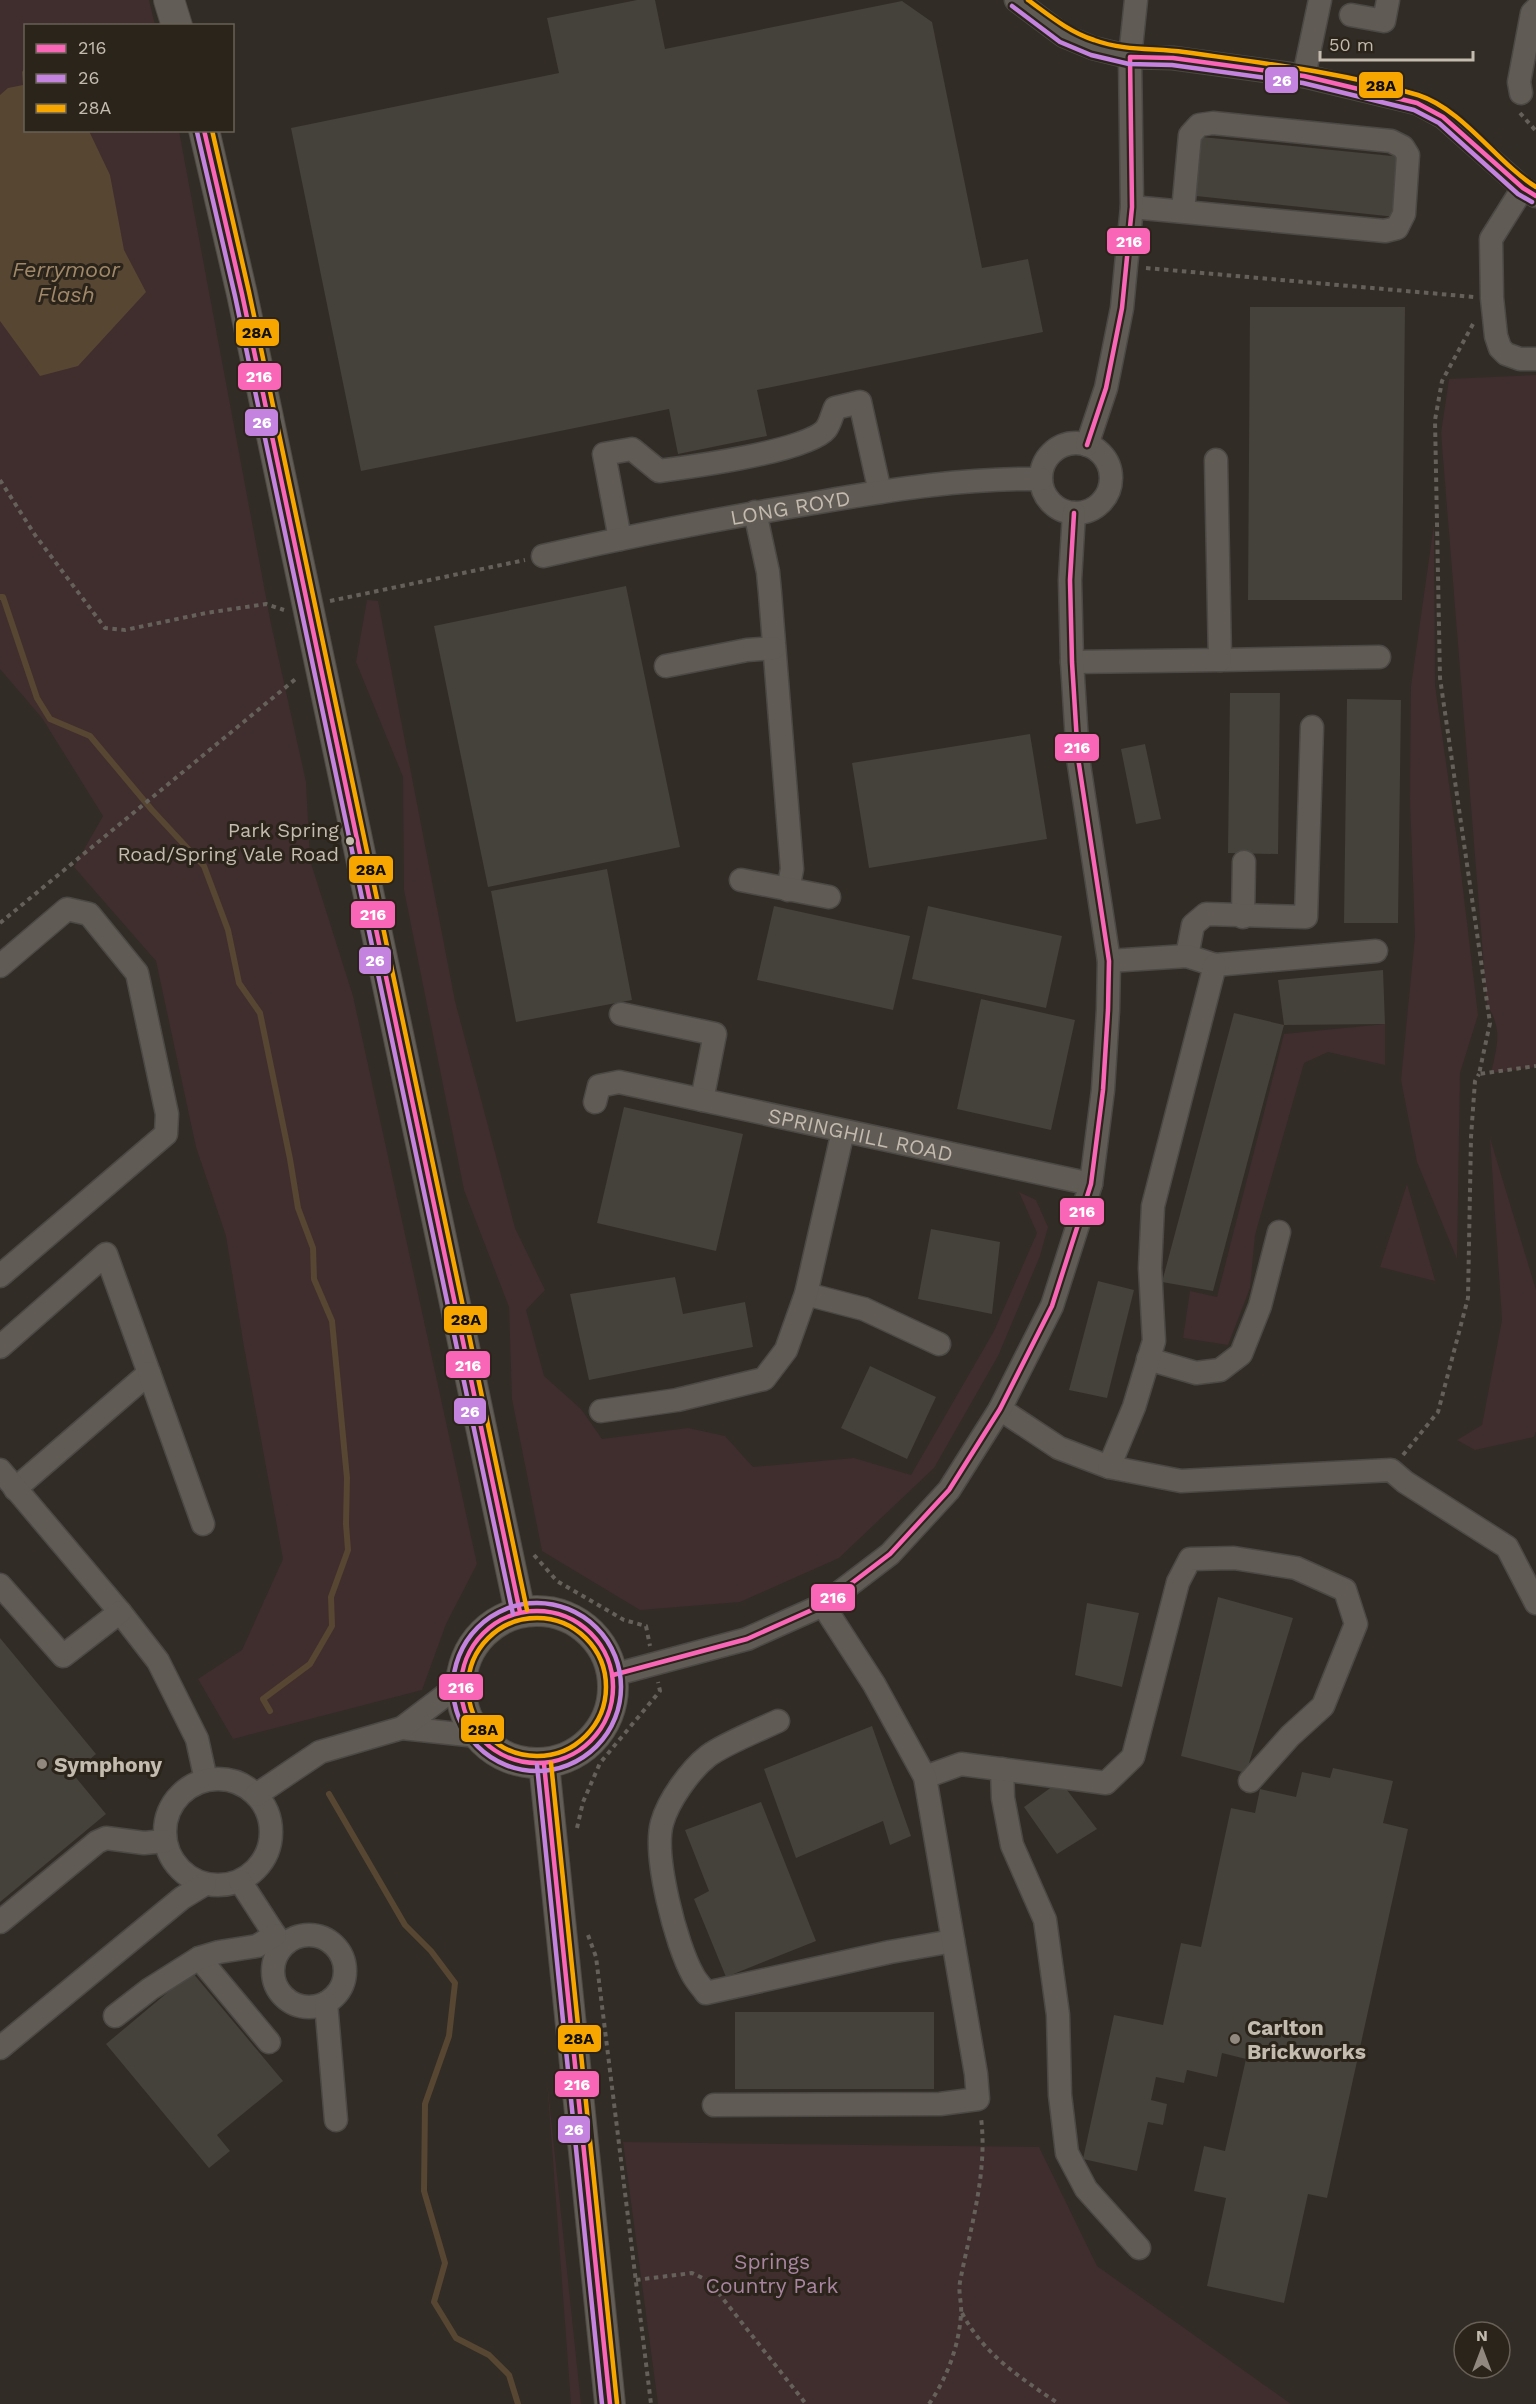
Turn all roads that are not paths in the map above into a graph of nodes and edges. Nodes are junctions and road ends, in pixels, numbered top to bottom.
1 (169, 0) edge
2 (1016, 0) edge
3 (1136, 0) edge
4 (1320, 0) edge
5 (1388, 0) edge
6 (1536, 9) edge
7 (1352, 15) dead end
8 (176, 24) edge
9 (1130, 57) junction
10 (1304, 76) junction
11 (1521, 93) dead end
12 (204, 132) edge
13 (1530, 192) edge
14 (1132, 207) junction
15 (1183, 211) junction
16 (1536, 359) edge
17 (1087, 445) junction
18 (1216, 460) dead end
19 (1041, 479) junction
20 (880, 492) junction
21 (755, 512) junction
22 (1074, 513) junction
23 (620, 539) junction
24 (543, 556) road end
25 (774, 648) junction
26 (1379, 657) dead end
27 (1220, 660) junction
28 (1072, 662) junction
29 (666, 666) dead end
30 (1312, 727) dead end
31 (1244, 862) dead end
32 (741, 880) dead end
33 (788, 890) junction
34 (829, 897) dead end
35 (1243, 917) junction
36 (1376, 951) dead end
37 (1187, 956) junction
38 (1109, 961) junction
39 (1215, 965) junction
40 (0, 966) edge
41 (621, 1014) dead end
42 (702, 1100) junction
43 (595, 1102) dead end
44 (843, 1131) junction
45 (1091, 1184) junction
46 (1279, 1232) dead end
47 (0, 1276) edge
48 (806, 1294) junction
49 (939, 1344) dead end
50 (0, 1347) edge
51 (1148, 1359) junction
52 (149, 1373) junction
53 (1000, 1409) junction
54 (601, 1411) dead end
55 (1109, 1467) junction
56 (0, 1470) edge
57 (15, 1489) junction
58 (203, 1524) dead end
59 (0, 1585) edge
60 (1536, 1604) edge
61 (823, 1605) junction
62 (120, 1612) junction
63 (520, 1612) junction
64 (613, 1675) junction
65 (460, 1684) junction
66 (778, 1721) dead end
67 (402, 1728) junction
68 (477, 1736) junction
69 (544, 1764) junction
70 (1002, 1769) junction
71 (925, 1777) junction
72 (206, 1780) junction
73 (1250, 1781) dead end
74 (256, 1795) junction
75 (165, 1840) junction
76 (240, 1881) junction
77 (205, 1884) junction
78 (0, 1922) edge
79 (279, 1940) junction
80 (953, 1941) junction
81 (199, 1958) junction
82 (326, 2003) junction
83 (115, 2016) dead end
84 (269, 2042) dead end
85 (0, 2048) edge
86 (714, 2105) dead end
87 (336, 2121) dead end
88 (1139, 2248) dead end
89 (610, 2404) edge

1 - 8 main road
2 - 9 street
3 - 9 street
4 - 10 street
5 - 7 street
6 - 11 street
9 - 10 street
9 - 14 street
10 - 13 street
12 - 63 main road
13 - 16 street
14 - 15 street
14 - 17 street
15 - 15 street
17 - 19 street
17 - 22 street
18 - 27 street
19 - 20 street, LONG ROYD
19 - 22 street
20 - 21 street, LONG ROYD
20 - 23 street
21 - 23 street, LONG ROYD
21 - 25 street
22 - 28 street
23 - 24 street, LONG ROYD
25 - 29 street
25 - 33 street
26 - 27 street
27 - 28 street
28 - 38 street
30 - 35 street
31 - 35 street
32 - 33 street
33 - 34 street
35 - 37 street
36 - 39 street
37 - 38 street
37 - 39 street
38 - 45 street
39 - 51 street
40 - 47 street
41 - 42 street
42 - 43 street, SPRINGHILL ROAD
42 - 44 street, SPRINGHILL ROAD
44 - 45 street, SPRINGHILL ROAD
44 - 48 street
45 - 53 street
46 - 51 street
48 - 49 street
48 - 54 street
50 - 52 street
51 - 55 street
52 - 57 street
52 - 58 street
53 - 55 street
53 - 61 street
55 - 60 street
56 - 57 street
57 - 62 street
59 - 62 street
61 - 64 street
61 - 71 street
62 - 72 street
63 - 64 main road
63 - 65 main road
64 - 69 main road
65 - 67 street
65 - 68 main road
66 - 80 street
67 - 68 street
67 - 74 street
68 - 69 main road
69 - 89 main road
70 - 71 street
70 - 73 street
70 - 88 street
71 - 80 street
72 - 74 street
72 - 75 street
74 - 76 street
75 - 77 street
75 - 78 street
76 - 77 street
76 - 79 street
77 - 85 street
79 - 81 street
79 - 82 street
79 - 82 street
80 - 86 street
81 - 83 street
81 - 84 street
82 - 87 street

